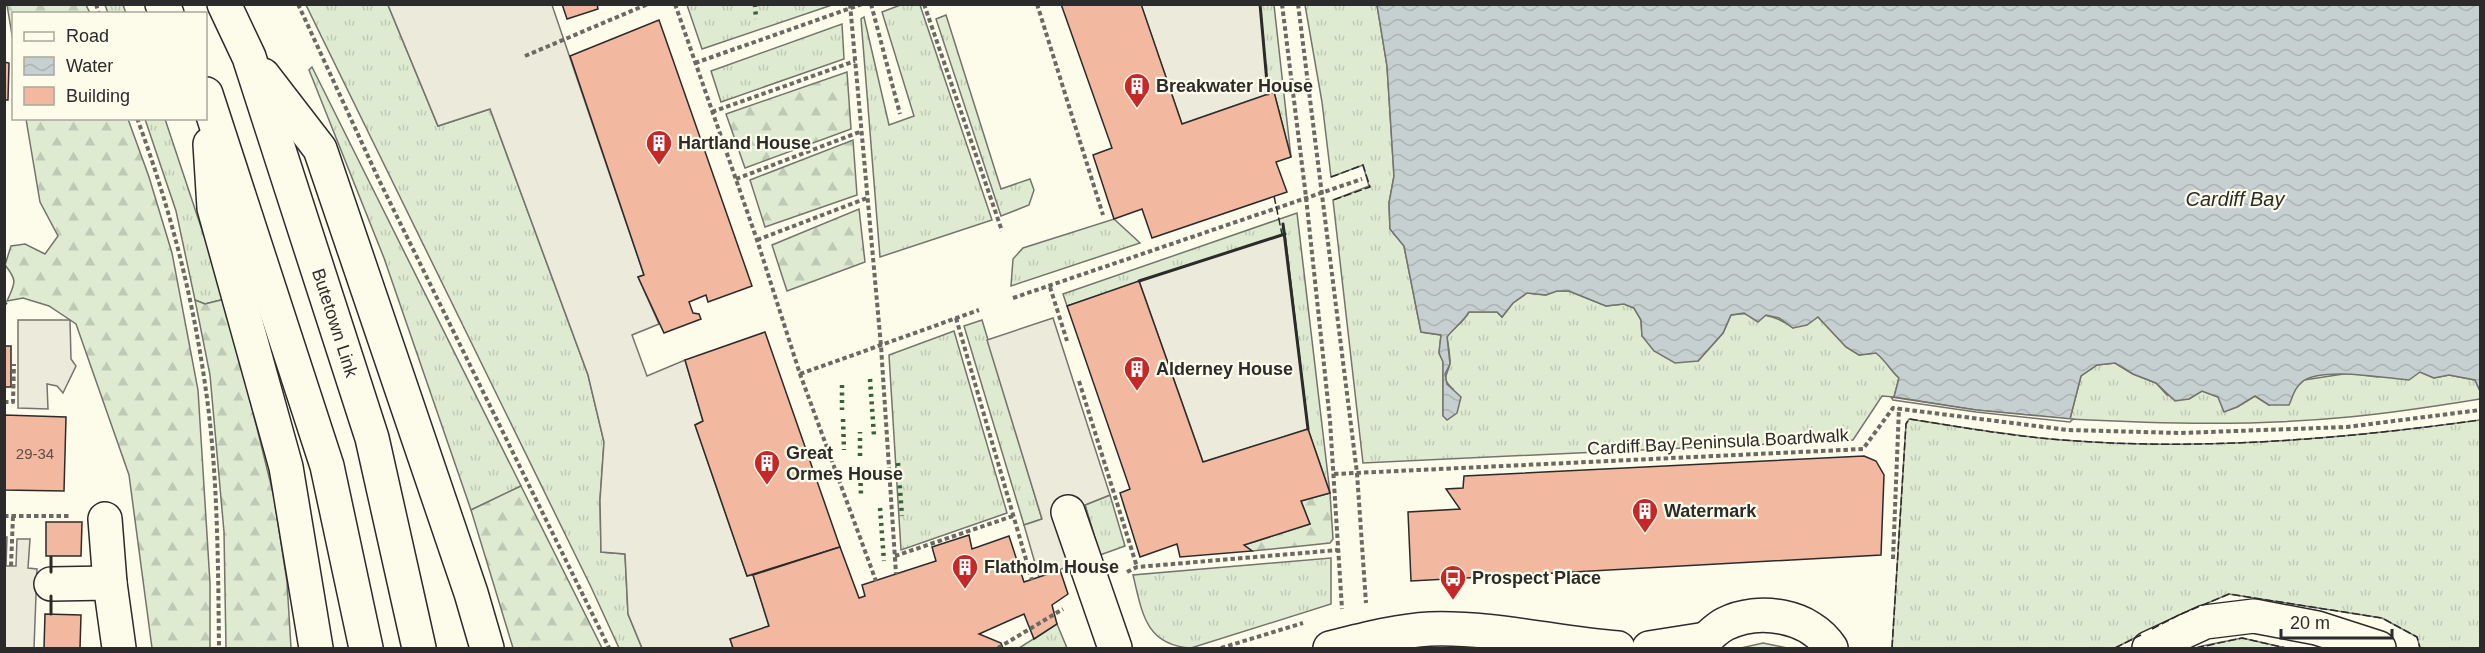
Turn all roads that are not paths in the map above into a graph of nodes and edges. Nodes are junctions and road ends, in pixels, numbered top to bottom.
1 (224, 4) edge
2 (249, 57) junction
3 (207, 99) edge
4 (207, 110) edge
5 (1068, 512) dead end
6 (92, 518) road end
7 (110, 583) junction
8 (51, 584) dead end
9 (1702, 644) edge
10 (119, 648) edge
11 (316, 648) edge
12 (366, 648) edge
13 (418, 648) edge
14 (487, 648) edge
15 (1115, 648) edge
16 (1330, 648) edge
17 (1618, 648) edge
18 (1649, 648) edge
19 (1831, 648) edge
20 (2149, 648) edge
21 (2379, 648) edge

1 - 2 main road, Butetown Link
2 - 13 main road, Butetown Link
2 - 14 main road
3 - 12 main road
4 - 11 main road
5 - 15 main road
6 - 7 main road
7 - 8 main road
7 - 10 main road
9 - 18 main road
9 - 19 main road
16 - 17 main road
20 - 21 main road

